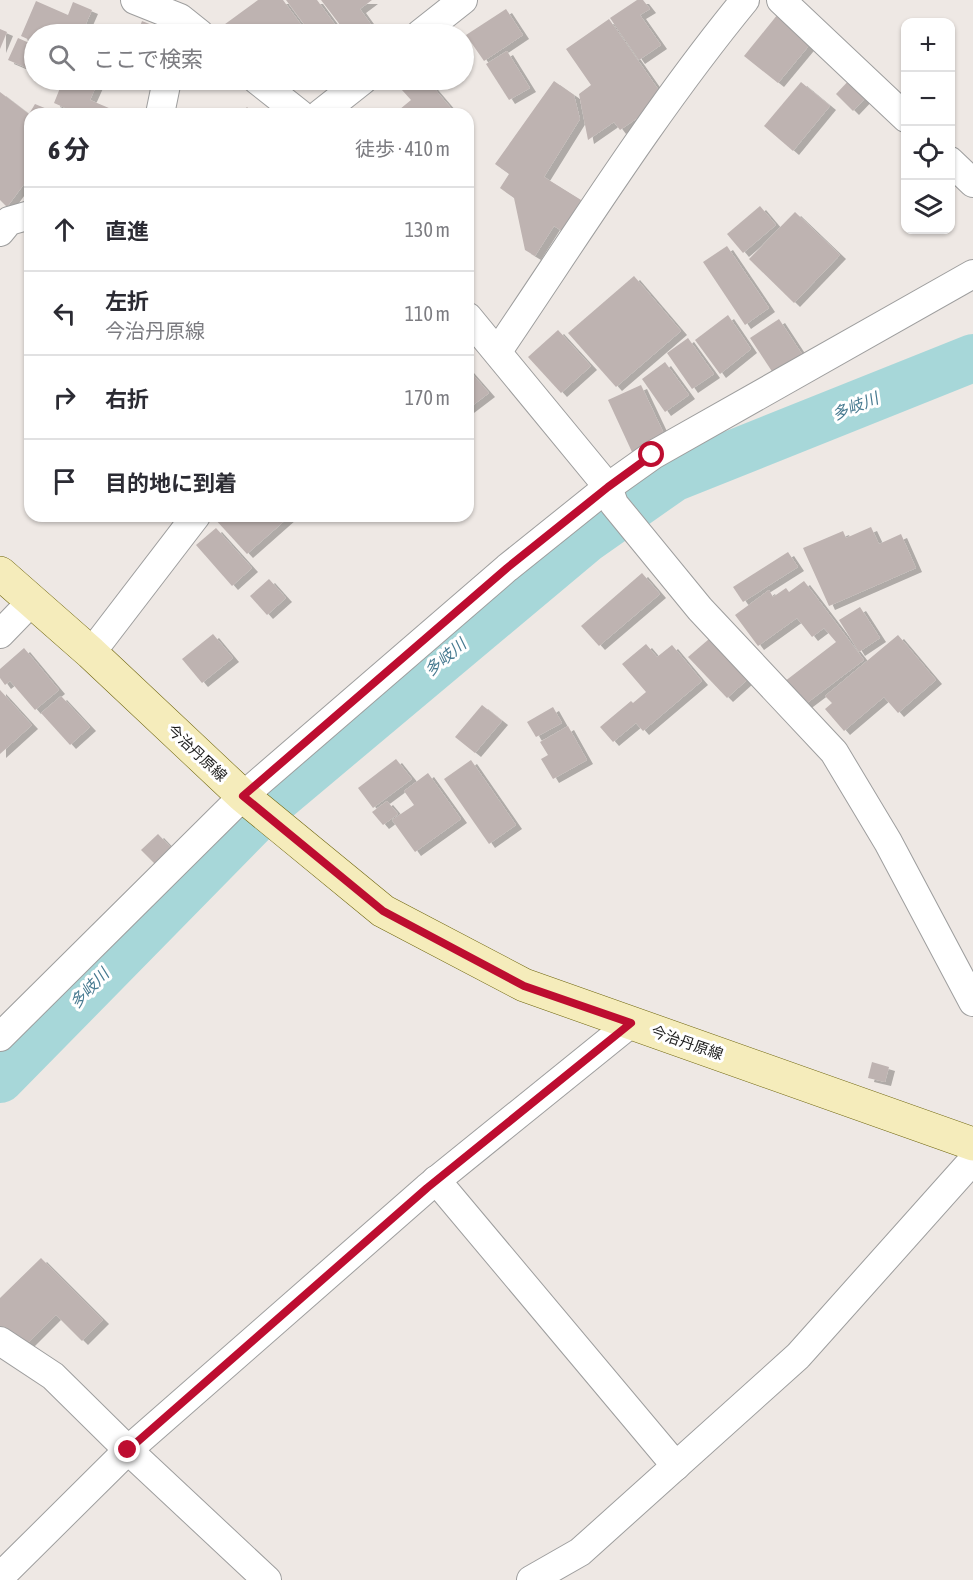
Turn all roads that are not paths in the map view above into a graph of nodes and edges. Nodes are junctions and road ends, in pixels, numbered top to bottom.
1 (135, 0) edge
2 (463, 0) edge
3 (744, 0) edge
4 (782, 0) edge
5 (177, 24) edge
6 (433, 24) edge
7 (165, 90) edge
8 (270, 90) edge
9 (350, 90) edge
10 (161, 108) edge
11 (292, 108) edge
12 (328, 108) edge
13 (901, 113) edge
14 (955, 165) edge
15 (973, 183) edge
16 (24, 217) edge
17 (0, 232) edge
18 (973, 274) edge
19 (474, 324) edge
20 (498, 351) junction
21 (608, 487) junction
22 (191, 522) edge
23 (0, 573) edge
24 (32, 601) junction
25 (0, 634) edge
26 (91, 653) junction
27 (243, 796) junction
28 (973, 1002) edge
29 (631, 1023) junction
30 (0, 1037) edge
31 (973, 1144) edge
32 (973, 1160) edge
33 (436, 1180) junction
34 (0, 1341) edge
35 (128, 1450) junction
36 (676, 1466) junction
37 (0, 1577) edge
38 (267, 1580) edge
39 (531, 1580) edge

1 - 5 street
2 - 6 street
3 - 20 street
4 - 13 street
7 - 10 street
8 - 11 street
9 - 12 street
14 - 15 street
16 - 17 street
18 - 21 street
19 - 20 street
20 - 21 street
21 - 27 street
21 - 28 street
22 - 26 street
23 - 24 main road, 今治丹原線
24 - 25 street
24 - 26 main road, 今治丹原線
26 - 27 main road, 今治丹原線
27 - 29 main road, 今治丹原線
27 - 30 street
29 - 31 main road, 今治丹原線
29 - 33 street
32 - 36 street
33 - 35 street
33 - 36 street
34 - 35 street
35 - 37 street
35 - 38 street
36 - 39 street

